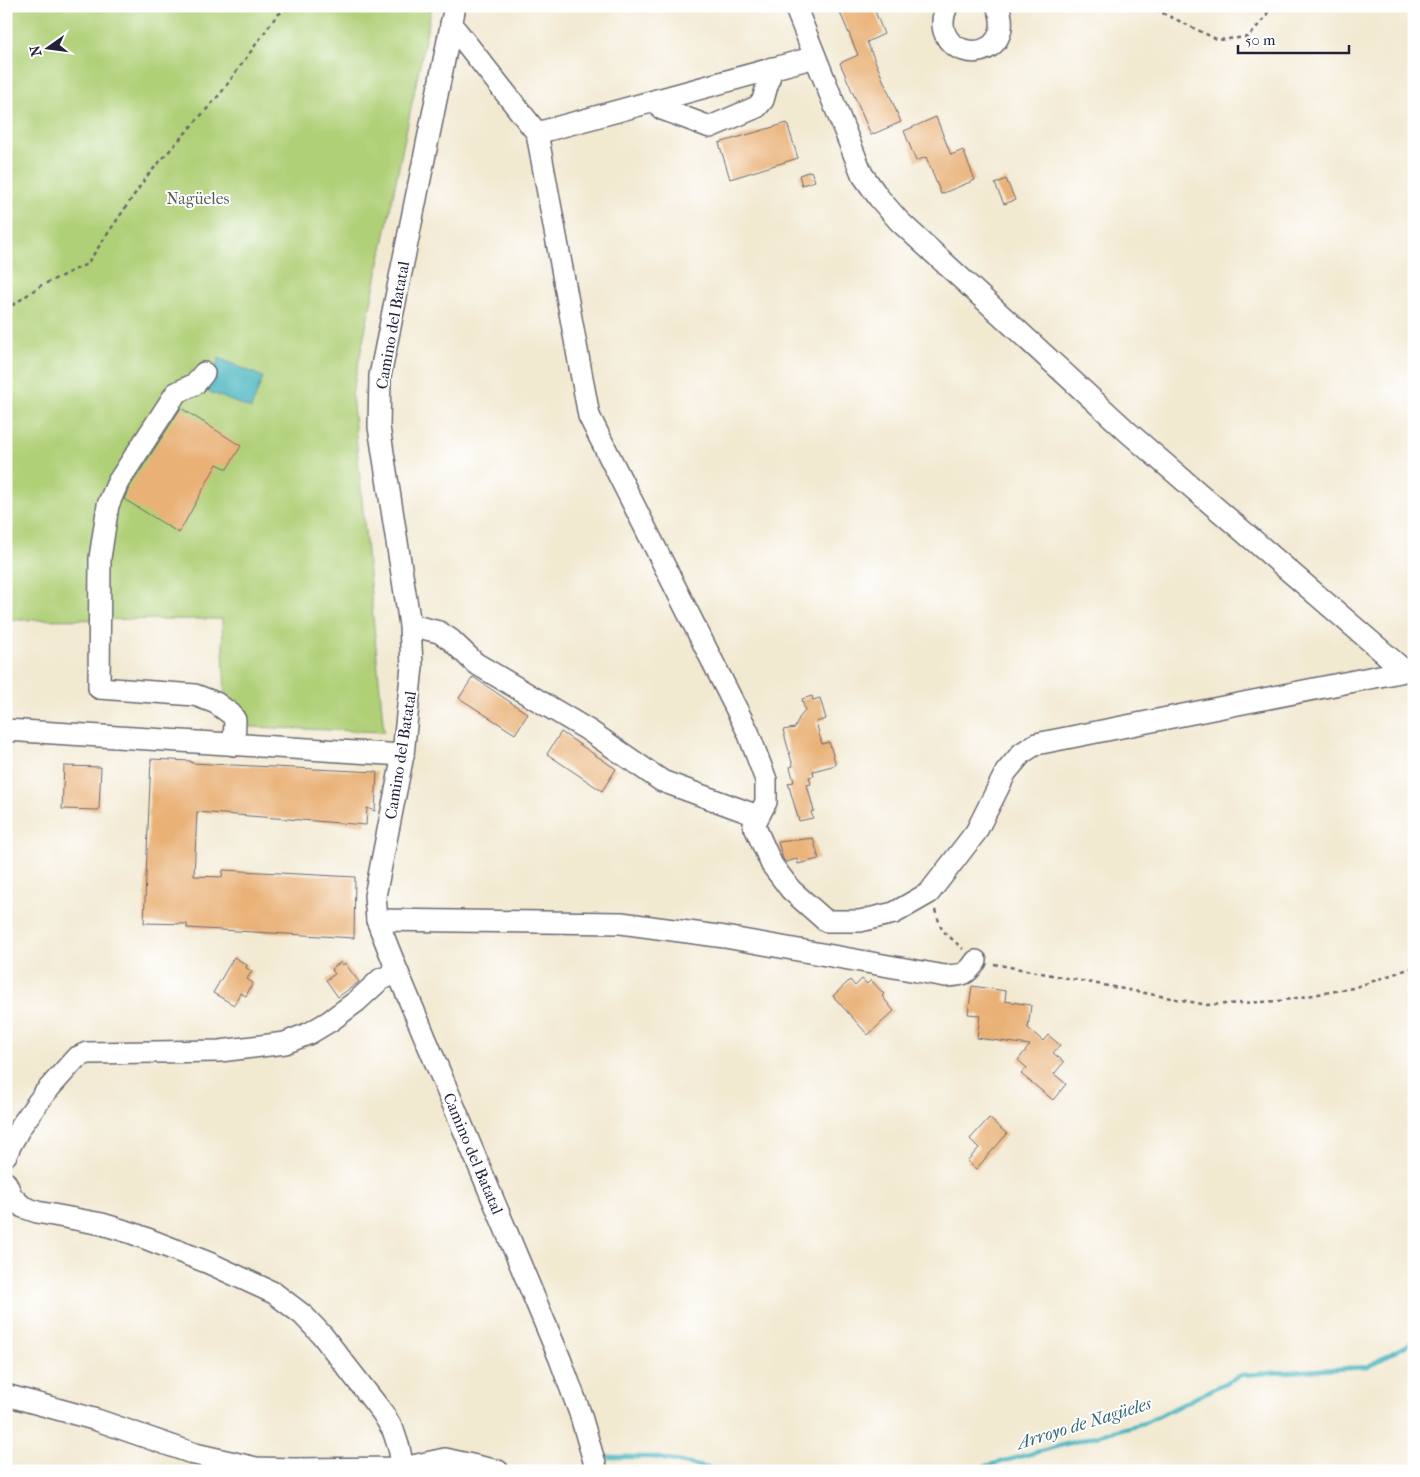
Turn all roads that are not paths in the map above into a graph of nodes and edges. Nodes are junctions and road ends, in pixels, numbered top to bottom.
1 (795, 6) edge
2 (947, 6) edge
3 (997, 6) edge
4 (453, 15) edge
5 (815, 56) junction
6 (772, 68) junction
7 (657, 100) junction
8 (536, 133) junction
9 (204, 373) dead end
10 (410, 625) junction
11 (6, 730) edge
12 (234, 744) junction
13 (403, 755) junction
14 (758, 816) junction
15 (377, 920) junction
16 (976, 961) road end
17 (398, 973) junction
18 (6, 1155) edge
19 (6, 1183) edge
20 (6, 1395) edge
21 (403, 1468) junction
22 (498, 1471) edge
23 (597, 1471) edge

1 - 5 street
2 - 3 street
4 - 8 street
4 - 10 street, Camino del Batatal
5 - 6 street
5 - 14 street
6 - 7 street
6 - 7 street
7 - 8 street
8 - 14 street
9 - 12 street
10 - 13 street, Camino del Batatal
10 - 14 street
11 - 12 street
12 - 13 street
13 - 15 street, Camino del Batatal
15 - 16 street
15 - 17 street, Camino del Batatal
17 - 18 street
17 - 23 street, Camino del Batatal
19 - 21 street
20 - 21 street
21 - 22 street

